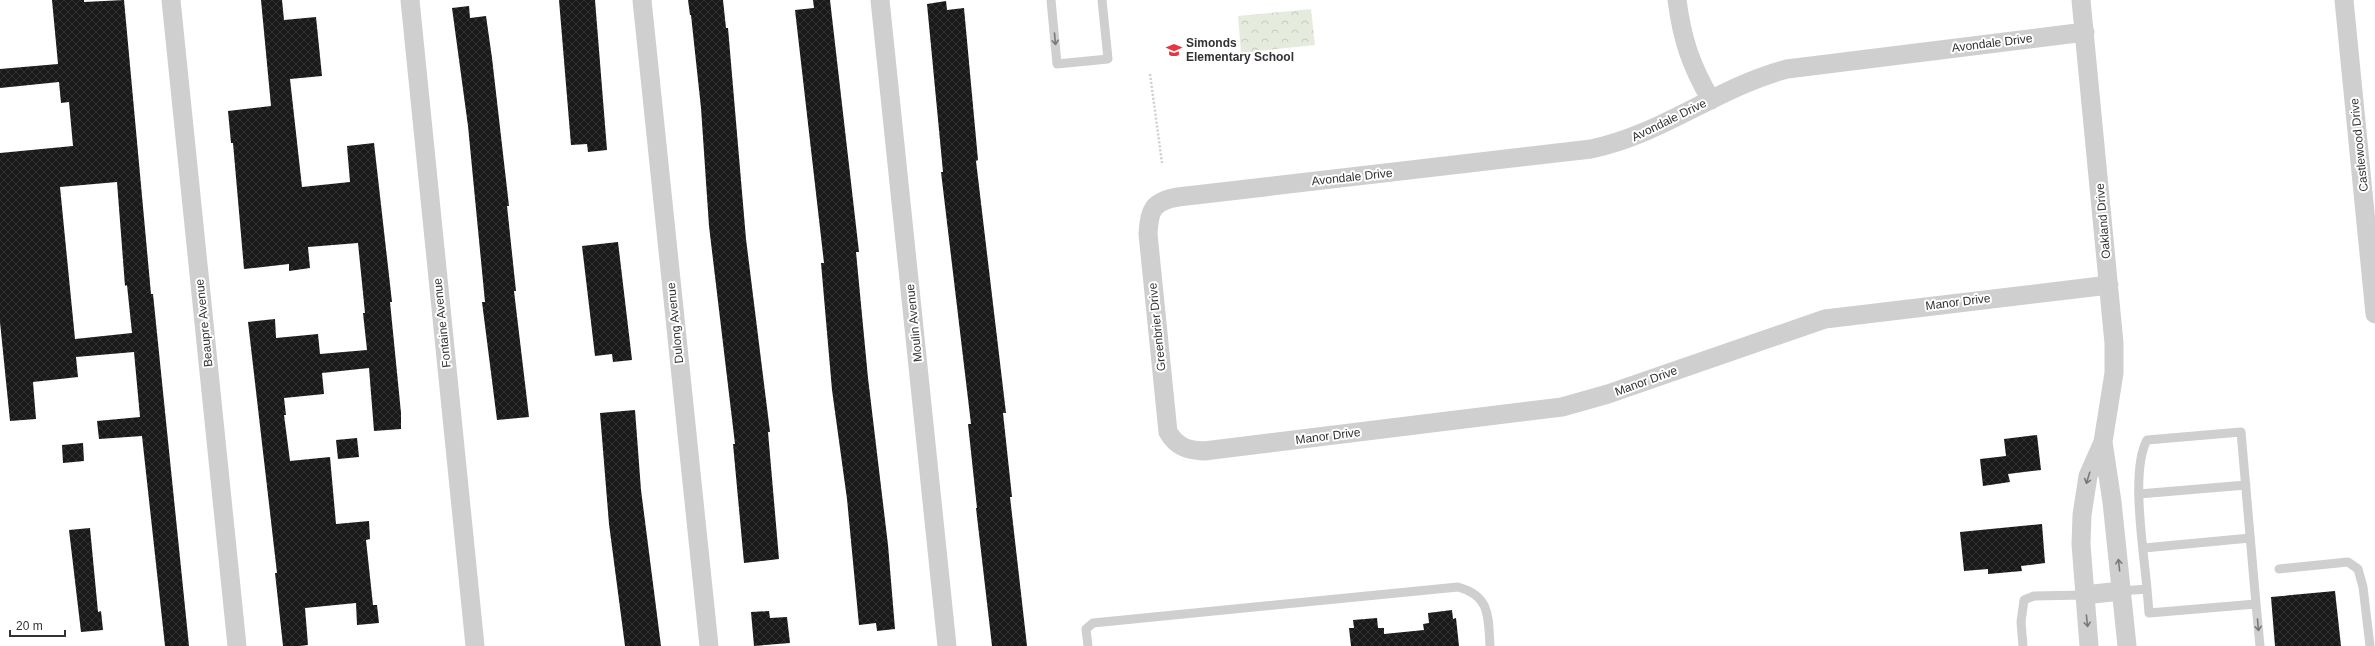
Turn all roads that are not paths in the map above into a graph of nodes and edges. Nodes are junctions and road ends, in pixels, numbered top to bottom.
1 (171, 0) edge
2 (410, 0) edge
3 (642, 0) edge
4 (880, 0) edge
5 (1051, 0) edge
6 (1102, 0) edge
7 (1677, 0) edge
8 (2081, 0) edge
9 (2344, 0) edge
10 (2084, 32) junction
11 (1711, 100) junction
12 (1154, 207) joint
13 (2109, 285) junction
14 (2375, 314) edge
15 (2103, 442) junction
16 (1178, 445) joint
17 (2246, 485) junction
18 (2139, 494) junction
19 (2250, 538) junction
20 (2144, 548) junction
21 (2279, 569) dead end
22 (2147, 589) junction
23 (2122, 591) junction
24 (2084, 595) junction
25 (2256, 604) junction
26 (237, 646) edge
27 (475, 646) edge
28 (709, 646) edge
29 (947, 646) edge
30 (1088, 646) edge
31 (1490, 646) edge
32 (2023, 646) edge
33 (2089, 646) edge
34 (2127, 646) edge
35 (2260, 646) edge
36 (2370, 646) edge

1 - 26 street, Beaupre Avenue
2 - 27 street, Fontaine Avenue
3 - 28 street, Dulong Avenue
4 - 29 street, Moulin Avenue
5 -> 6 lane
7 - 11 street
8 - 10 street, Oakland Drive
9 - 14 street, Castlewood Drive
10 - 11 street, Avondale Drive
10 - 13 street, Oakland Drive
11 - 12 street, Avondale Drive
12 - 16 street, Greenbrier Drive
13 - 15 street, Oakland Drive
13 - 16 street, Manor Drive
23 -> 15 street, Oakland Drive
15 -> 24 street, Oakland Drive
17 - 18 lane
17 - 18 lane
17 - 19 lane
18 - 20 lane
19 - 20 lane
19 - 25 lane
20 - 22 lane
21 - 36 lane
22 - 23 lane
22 - 25 lane
23 - 24 street
23 - 34 street, Oakland Drive
24 - 32 lane
24 -> 33 street, Oakland Drive
25 -> 35 lane
30 - 31 lane

